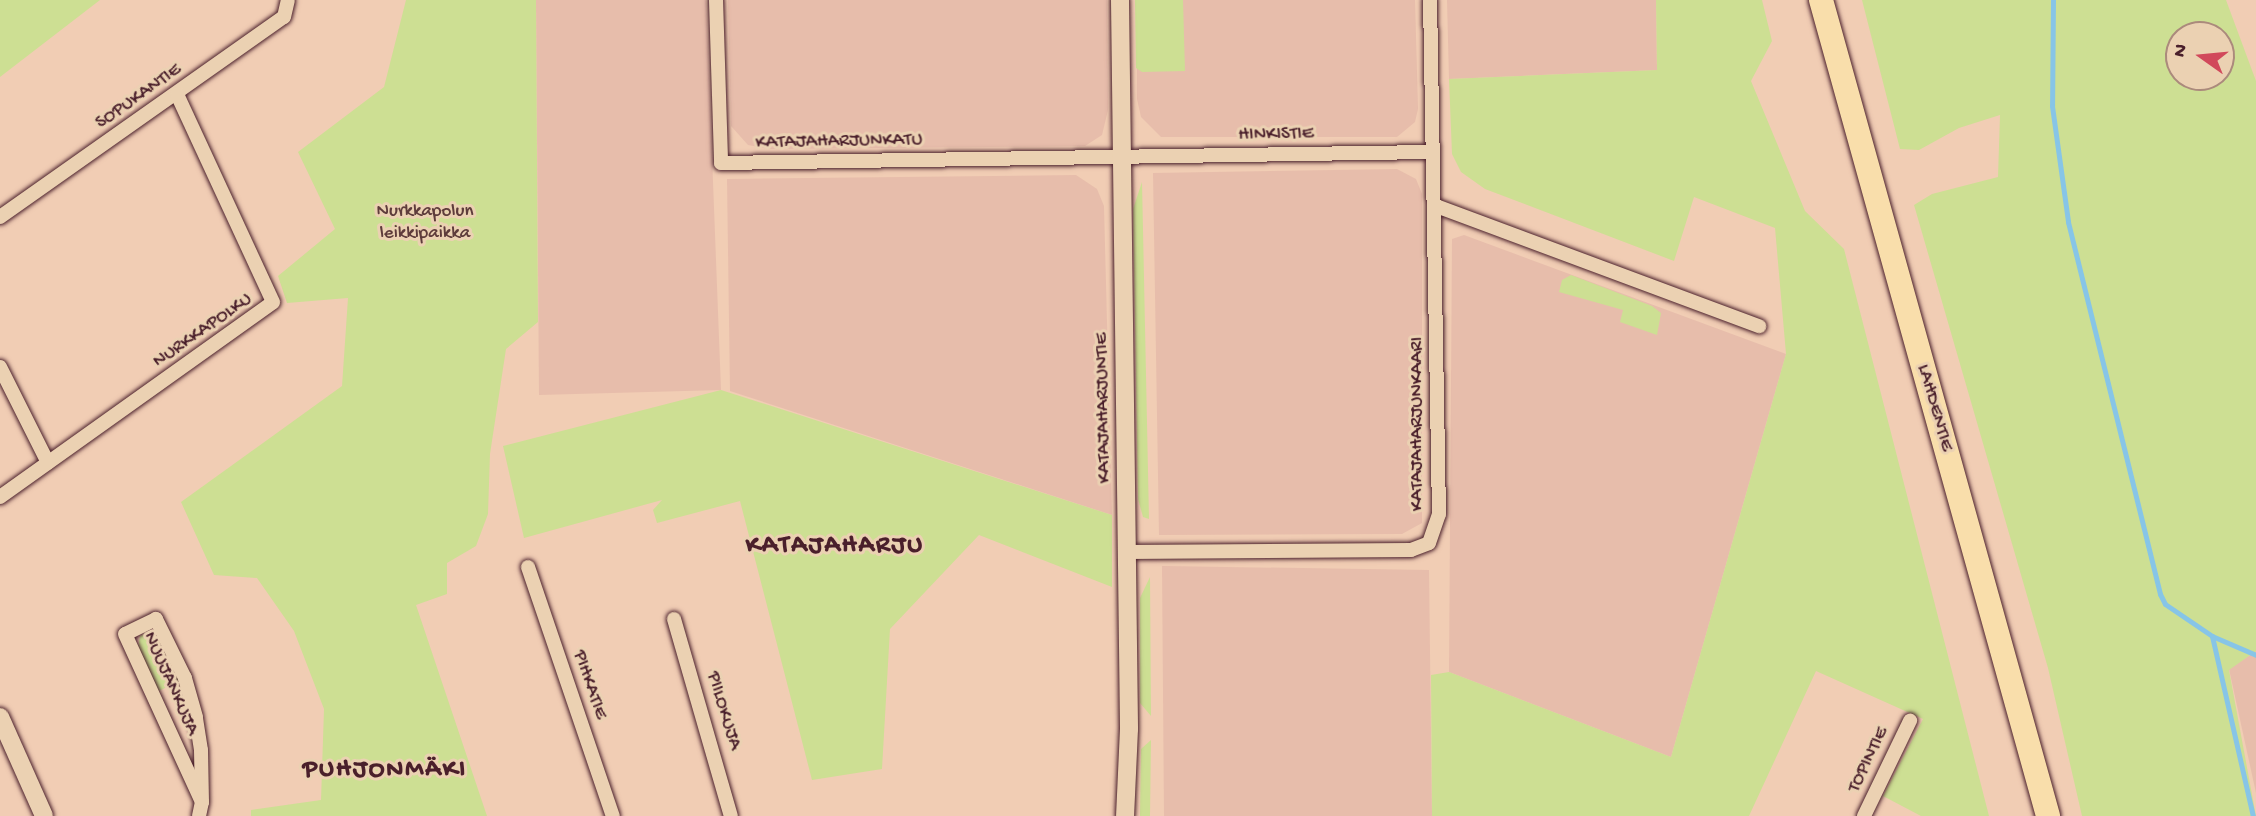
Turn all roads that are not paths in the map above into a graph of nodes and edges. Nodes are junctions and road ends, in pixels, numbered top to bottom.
1 (289, 0) edge
2 (716, 0) edge
3 (1120, 0) edge
4 (1430, 0) edge
5 (1821, 0) edge
6 (177, 94) junction
7 (1431, 152) junction
8 (1122, 157) junction
9 (1436, 206) junction
10 (0, 217) edge
11 (1759, 326) dead end
12 (0, 367) edge
13 (48, 464) junction
14 (0, 497) edge
15 (1126, 552) junction
16 (528, 566) dead end
17 (674, 619) dead end
18 (0, 717) edge
19 (1910, 721) dead end
20 (2038, 778) junction
21 (201, 809) edge
22 (44, 816) edge
23 (613, 816) edge
24 (731, 816) edge
25 (1125, 816) edge
26 (1864, 816) edge
27 (2032, 816) edge
28 (2048, 816) edge

1 - 6 street, SOPUKANTIE
2 - 8 street, KATAJAHARJUNKATU
3 - 8 street, KATAJAHARJUNTIE
4 - 7 street, KATAJAHARJUNKAARI
5 - 20 highway, LAHDENTIE
6 - 10 street, SOPUKANTIE
6 - 13 street, NURKKAPOLKU
7 - 8 street, HINKISTIE
7 - 9 street, KATAJAHARJUNKAARI
8 - 15 street, KATAJAHARJUNTIE
9 - 11 street
9 - 15 street, KATAJAHARJUNKAARI
12 - 13 street
13 - 14 street, NURKKAPOLKU
15 - 25 street, KATAJAHARJUNTIE
16 - 23 street, PIHKATIE
17 - 24 street, PIILOKUJA
18 - 22 street
19 - 26 street, TOPINTIE
20 - 27 highway
20 - 28 highway, LAHDENTIE
21 - 21 street, NUUJANKUJA

